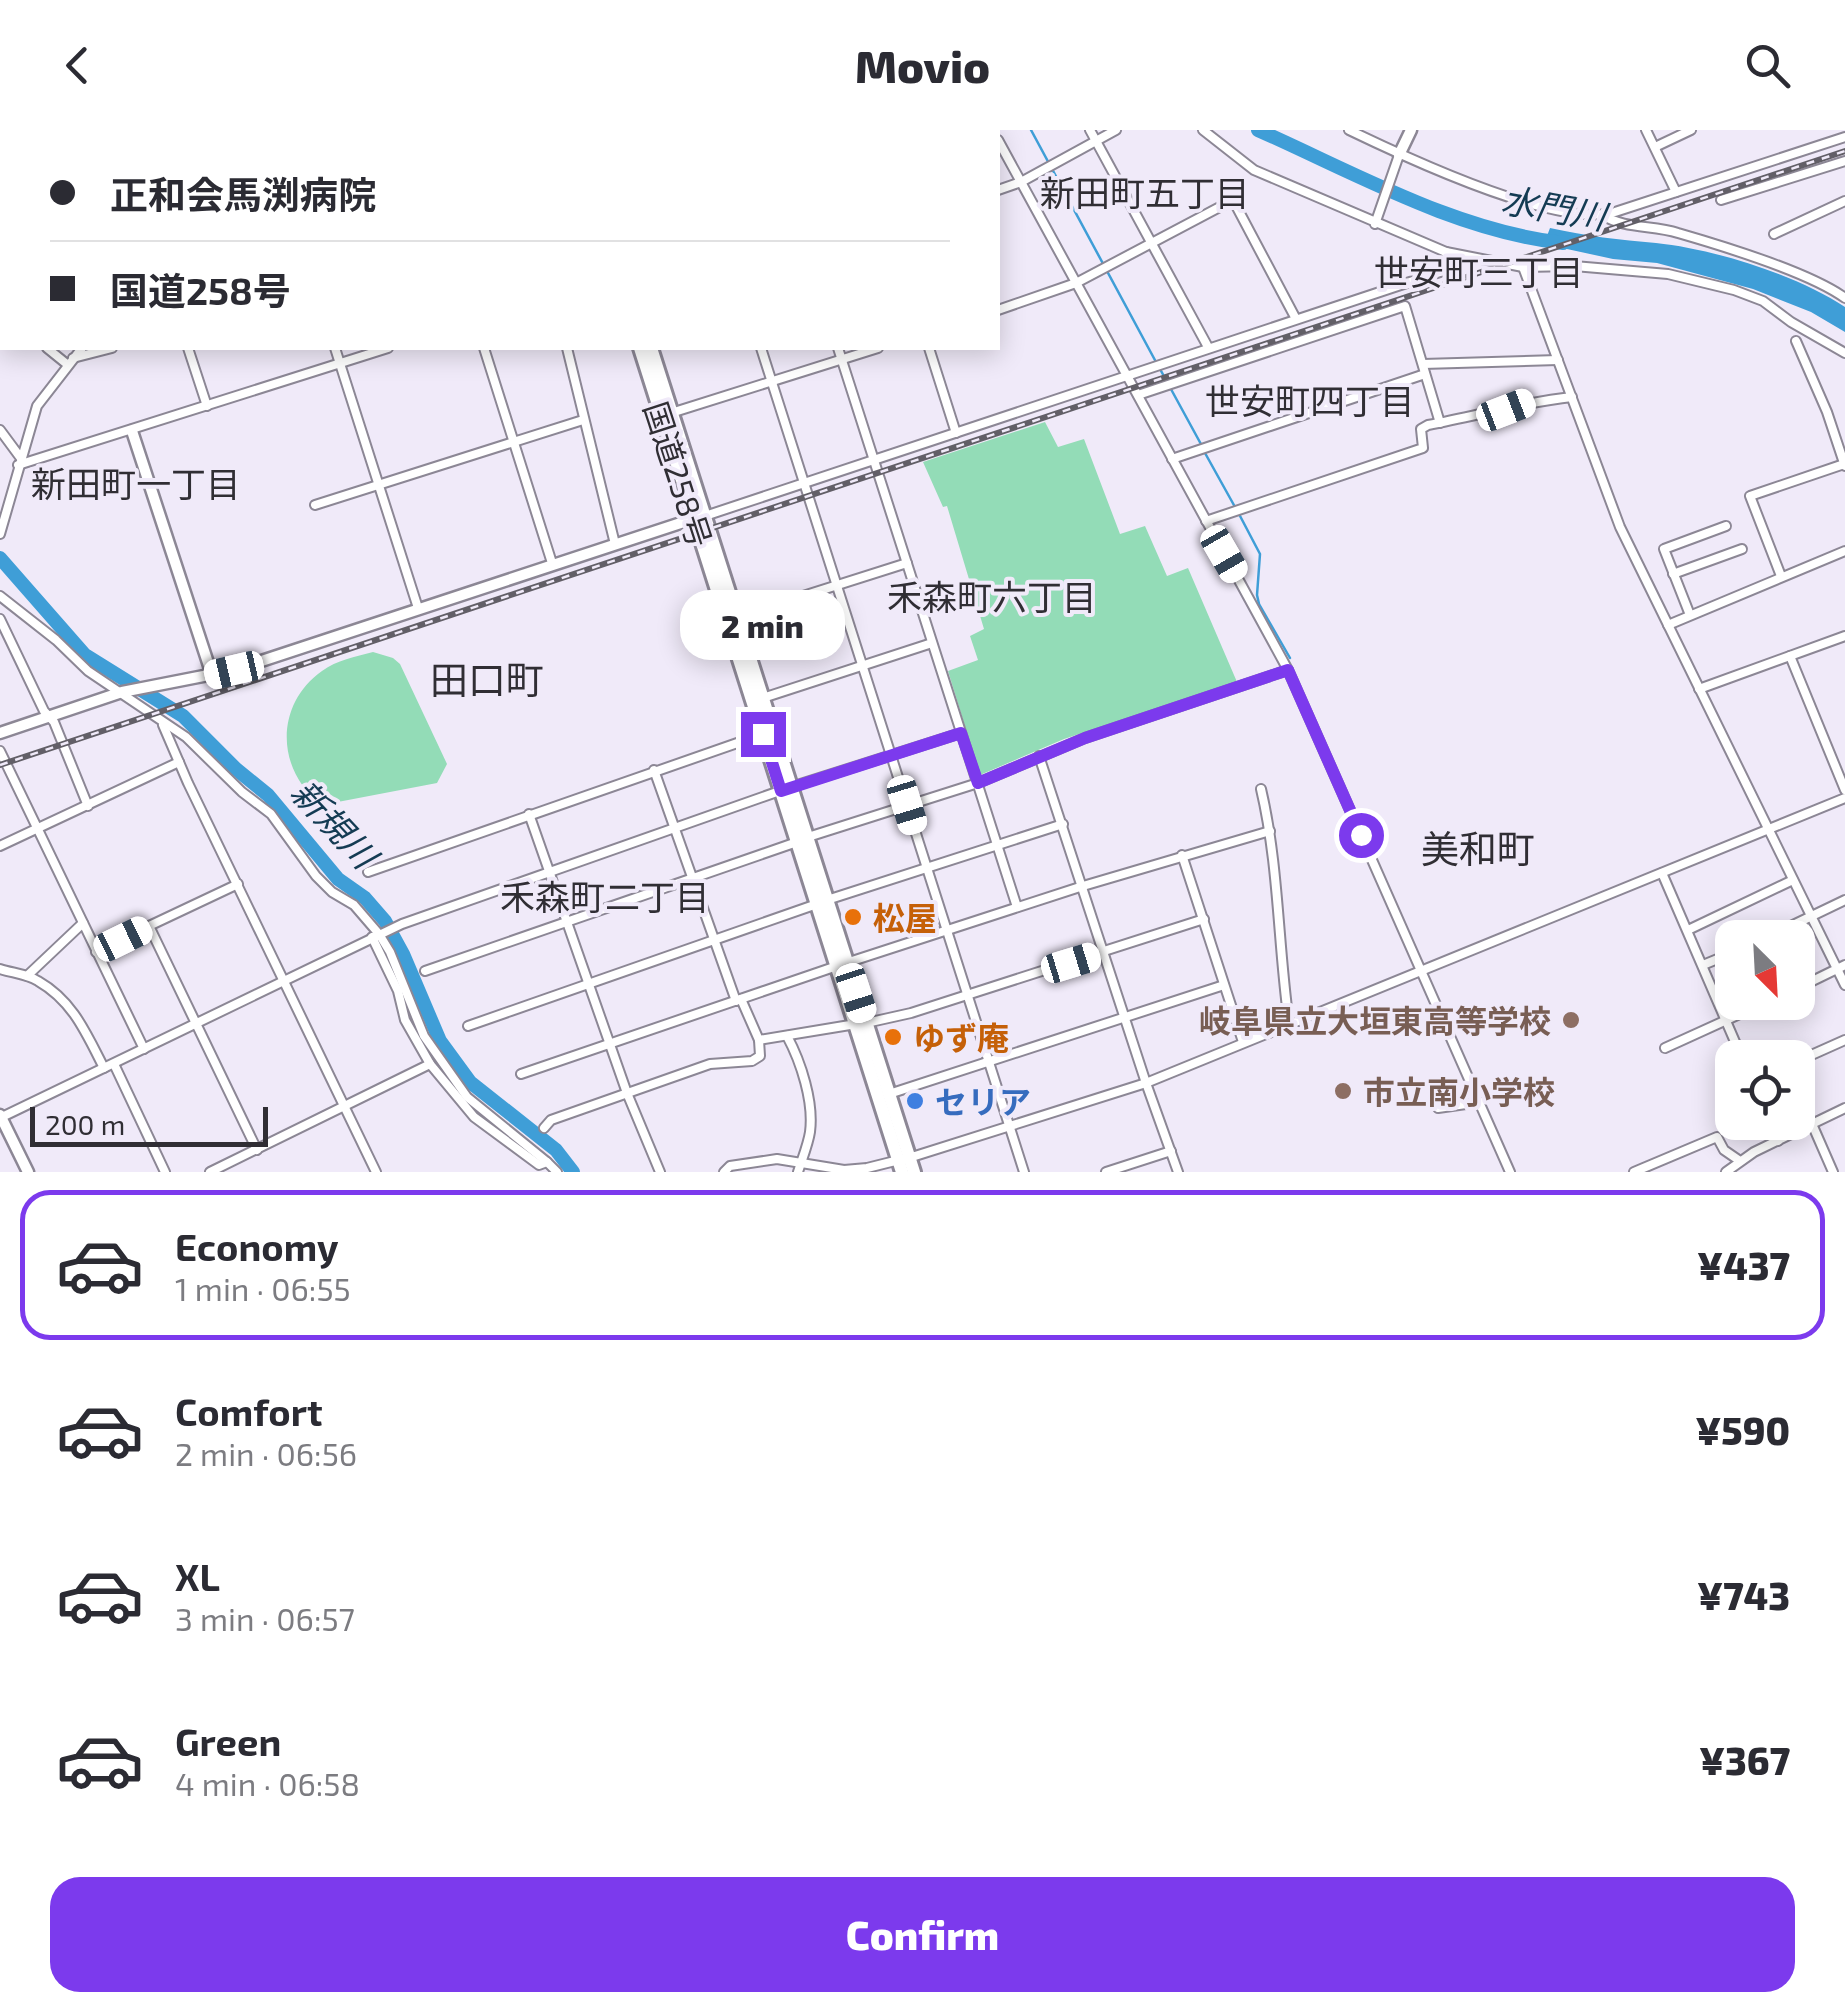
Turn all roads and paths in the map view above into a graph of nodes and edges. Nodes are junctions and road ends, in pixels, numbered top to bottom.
1 (1090, 130) edge
2 (1116, 130) edge
3 (1203, 130) edge
4 (1349, 130) edge
5 (1411, 130) edge
6 (1646, 130) edge
7 (1691, 130) edge
8 (1844, 133) edge
9 (1096, 140) junction
10 (1000, 144) edge
11 (1655, 147) junction
12 (1397, 158) junction
13 (1845, 161) edge
14 (1021, 182) junction
15 (1000, 189) edge
16 (1676, 192) junction
17 (1721, 200) dead end
18 (1845, 201) edge
19 (1602, 216) junction
20 (1376, 222) junction
21 (1774, 234) dead end
22 (1152, 243) junction
23 (1446, 252) junction
24 (1523, 266) junction
25 (1076, 284) junction
26 (1845, 298) edge
27 (1000, 309) edge
28 (1296, 319) junction
29 (1796, 341) dead end
30 (1208, 348) junction
31 (50, 350) edge
32 (80, 350) edge
33 (106, 350) edge
34 (189, 350) edge
35 (336, 350) edge
36 (381, 350) edge
37 (485, 350) edge
38 (567, 350) edge
39 (641, 350) edge
40 (652, 350) edge
41 (763, 350) edge
42 (839, 350) edge
43 (871, 350) edge
44 (930, 350) edge
45 (1845, 353) edge
46 (842, 359) junction
47 (1558, 360) junction
48 (70, 362) junction
49 (340, 362) junction
50 (1424, 369) junction
51 (1127, 374) junction
52 (772, 381) junction
53 (1138, 395) junction
54 (1572, 397) junction
55 (207, 406) junction
56 (672, 413) junction
57 (583, 420) junction
58 (1440, 423) junction
59 (0, 430) edge
60 (132, 431) junction
61 (956, 432) junction
62 (514, 442) junction
63 (1172, 458) junction
64 (19, 461) junction
65 (875, 461) junction
66 (1845, 465) edge
67 (804, 483) junction
68 (378, 486) junction
69 (315, 505) dead end
70 (699, 517) junction
71 (1206, 521) junction
72 (1726, 526) dead end
73 (0, 534) edge
74 (615, 544) junction
75 (1742, 549) dead end
76 (1845, 551) edge
77 (552, 563) junction
78 (907, 563) junction
79 (1673, 574) junction
80 (1782, 576) junction
81 (837, 585) junction
82 (0, 596) edge
83 (418, 608) junction
84 (1690, 616) junction
85 (737, 617) junction
86 (0, 619) edge
87 (1668, 625) junction
88 (1845, 636) edge
89 (932, 643) junction
90 (1790, 656) junction
91 (863, 665) junction
92 (1288, 670) junction
93 (212, 675) junction
94 (1699, 689) junction
95 (128, 691) junction
96 (763, 698) junction
97 (48, 717) junction
98 (162, 723) junction
99 (0, 732) edge
100 (961, 733) junction
101 (763, 734) junction
102 (0, 751) edge
103 (892, 755) junction
104 (1039, 756) junction
105 (179, 762) junction
106 (654, 770) junction
107 (978, 783) junction
108 (786, 789) junction
109 (1261, 789) dead end
110 (1845, 790) edge
111 (1845, 798) edge
112 (907, 805) junction
113 (88, 806) junction
114 (529, 814) junction
115 (1062, 824) junction
116 (675, 828) junction
117 (37, 829) junction
118 (1768, 829) junction
119 (1270, 830) junction
120 (802, 840) junction
121 (996, 845) junction
122 (0, 846) edge
123 (1182, 855) junction
124 (926, 868) junction
125 (368, 872) dead end
126 (550, 872) junction
127 (1662, 873) junction
128 (692, 877) junction
129 (1793, 880) junction
130 (238, 884) junction
131 (1083, 886) junction
132 (1845, 900) edge
133 (822, 902) junction
134 (1017, 907) junction
135 (1812, 916) junction
136 (1204, 919) junction
137 (1804, 920) edge
138 (566, 922) junction
139 (82, 923) junction
140 (149, 926) junction
141 (948, 930) junction
142 (1688, 930) junction
143 (377, 935) junction
144 (714, 939) junction
145 (96, 952) junction
146 (1105, 952) junction
147 (1715, 960) edge
148 (842, 964) junction
149 (1703, 965) junction
150 (1841, 967) edge
151 (0, 969) edge
152 (1421, 970) junction
153 (425, 972) dead end
154 (27, 976) junction
155 (285, 980) junction
156 (1815, 980) edge
157 (588, 983) junction
158 (1845, 984) edge
159 (1224, 985) junction
160 (969, 995) junction
161 (739, 1000) junction
162 (1125, 1018) junction
163 (1727, 1021) junction
164 (1289, 1023) junction
165 (195, 1024) junction
166 (861, 1024) junction
167 (468, 1026) dead end
168 (787, 1036) junction
169 (759, 1040) junction
170 (1735, 1040) edge
171 (1845, 1040) edge
172 (1243, 1042) junction
173 (609, 1044) junction
174 (1666, 1048) dead end
175 (144, 1049) junction
176 (1815, 1053) edge
177 (990, 1062) junction
178 (114, 1064) junction
179 (430, 1064) junction
180 (104, 1068) junction
181 (521, 1074) dead end
182 (1146, 1083) junction
183 (627, 1093) junction
184 (889, 1094) junction
185 (1480, 1102) junction
186 (345, 1107) junction
187 (1438, 1108) dead end
188 (1845, 1108) edge
189 (0, 1117) edge
190 (1815, 1123) edge
191 (1010, 1126) junction
192 (544, 1128) dead end
193 (1815, 1131) edge
194 (1778, 1140) edge
195 (257, 1150) junction
196 (1170, 1152) junction
197 (1740, 1161) junction
198 (543, 1163) junction
199 (906, 1166) edge
200 (799, 1169) edge
201 (28, 1172) edge
202 (166, 1172) edge
203 (210, 1172) edge
204 (376, 1172) edge
205 (530, 1172) edge
206 (556, 1172) edge
207 (660, 1172) edge
208 (724, 1172) edge
209 (1024, 1172) edge
210 (1106, 1172) edge
211 (1178, 1172) edge
212 (1510, 1172) edge
213 (1634, 1172) edge
214 (1726, 1172) edge
215 (1834, 1172) edge

1 - 9 street
2 - 9 street
3 - 20 street
4 - 12 street
5 - 12 street
6 - 11 street
7 - 11 street
8 - 16 street
9 - 14 street
9 - 22 street
10 - 14 street
11 - 16 street
12 - 19 street
12 - 20 street
13 - 17 street
14 - 15 street
14 - 25 street
16 - 19 street
18 - 21 street
19 - 26 street
20 - 23 street
22 - 25 street
22 - 28 street
22 - 30 street
23 - 24 street
23 - 28 street
24 - 45 street
24 - 47 street
25 - 27 street
25 - 51 street
28 - 30 street
29 - 66 street
30 - 51 street
31 - 48 street
32 - 48 street
33 - 48 street
34 - 55 street
35 - 49 street
36 - 49 street
37 - 62 street
38 - 57 street
39 - 70 highway, 国道258号
40 - 56 highway, 国道258号
41 - 52 street
42 - 46 street
43 - 46 street
44 - 61 street
46 - 52 street
46 - 65 street
47 - 50 street
47 - 54 street
48 - 64 street
49 - 55 street
49 - 68 street
50 - 53 street
50 - 58 street
50 - 63 street
51 - 53 street
51 - 61 street
52 - 56 street
52 - 67 street
53 - 63 street
54 - 58 street
54 - 87 street
55 - 60 street
56 - 70 highway, 国道258号
57 - 62 street
57 - 74 street
58 - 71 street
59 - 64 street
60 - 64 street
60 - 93 street
61 - 65 street
62 - 68 street
62 - 77 street
63 - 71 street
64 - 73 street
65 - 67 street
65 - 78 street
66 - 80 street
67 - 70 street
67 - 81 street
68 - 69 street
68 - 83 street
70 - 74 street
70 - 85 highway, 国道258号
70 - 101 highway, 国道258号
71 - 92 street
72 - 79 street
74 - 77 street
75 - 79 street
76 - 80 street
77 - 83 street
78 - 81 street
78 - 89 street
79 - 84 street
80 - 84 street
81 - 85 street
81 - 91 street
82 - 95 street
83 - 93 street
84 - 87 street
85 - 96 highway, 国道258号
86 - 97 street
87 - 94 street
88 - 90 street
89 - 91 street
89 - 100 street
90 - 94 street
90 - 110 street
91 - 96 street
91 - 103 street
92 - 104 street
92 - 152 street
93 - 95 street
94 - 118 street
95 - 97 street
95 - 98 street
96 - 108 highway, 国道258号
97 - 99 street
97 - 113 street
98 - 105 street
98 - 143 street
100 - 103 street
100 - 107 street
101 - 106 street
101 - 108 highway, 国道258号
102 - 117 street
103 - 108 street
103 - 112 street
104 - 107 street
104 - 115 street
105 - 113 street
105 - 130 street
106 - 114 street
106 - 116 street
107 - 112 street
107 - 121 street
108 - 116 street
108 - 120 highway, 国道258号
109 - 119 street
111 - 118 street
112 - 120 street
112 - 124 street
113 - 117 street
114 - 125 street
114 - 126 street
115 - 121 street
115 - 131 street
116 - 126 street
116 - 128 street
117 - 122 street
117 - 139 street
118 - 127 street
118 - 129 street
119 - 123 street
119 - 164 street
120 - 128 street
120 - 133 highway, 国道258号
121 - 124 street
121 - 134 street
123 - 131 street
123 - 136 street
124 - 133 street
124 - 141 street
126 - 138 street
126 - 143 street
127 - 142 street
127 - 152 street
128 - 138 street
128 - 144 street
129 - 135 street
129 - 142 street
130 - 140 street
130 - 155 street
131 - 134 street
131 - 146 street
132 - 135 street
133 - 144 street
133 - 148 highway, 国道258号
134 - 141 street
135 - 137 street
135 - 150 street
136 - 146 street
136 - 159 street
138 - 153 street
138 - 157 street
139 - 145 street
139 - 154 street
140 - 145 street
140 - 165 street
141 - 148 street
141 - 160 street
142 - 149 street
143 - 155 street
143 - 179 street
143 - 198 street
144 - 157 street
144 - 161 street
145 - 175 street
146 - 160 street
146 - 162 street
147 - 149 street
148 - 161 street
148 - 166 highway, 国道258号
149 - 163 street
150 - 156 street
150 - 158 street
151 - 154 street
152 - 164 street
152 - 185 street
154 - 180 street
155 - 165 street
155 - 186 street
157 - 167 street
157 - 173 street
159 - 162 street
159 - 172 street
160 - 166 street
160 - 177 street
161 - 169 street
161 - 173 street
162 - 177 street
162 - 182 street
163 - 170 street
163 - 174 street
164 - 172 street
165 - 175 street
165 - 195 street
166 - 168 street
166 - 184 highway, 国道258号
166 - 199 highway, 国道258号
168 - 169 street
168 - 200 street
169 - 183 street
171 - 176 street
172 - 182 street
173 - 181 street
173 - 183 street
175 - 178 street
177 - 184 street
177 - 191 street
178 - 180 street
178 - 202 street
179 - 186 street
179 - 198 street
180 - 189 street
182 - 191 street
182 - 196 street
183 - 192 street
183 - 207 street
184 - 199 highway, 国道258号
185 - 187 street
185 - 212 street
186 - 195 street
186 - 204 street
188 - 190 street
189 - 201 street
191 - 199 street
191 - 209 street
193 - 215 street
194 - 197 street
195 - 203 street
196 - 210 street
196 - 211 street
197 - 213 street
197 - 214 street
198 - 205 street
198 - 206 street
199 - 200 street
200 - 208 street

